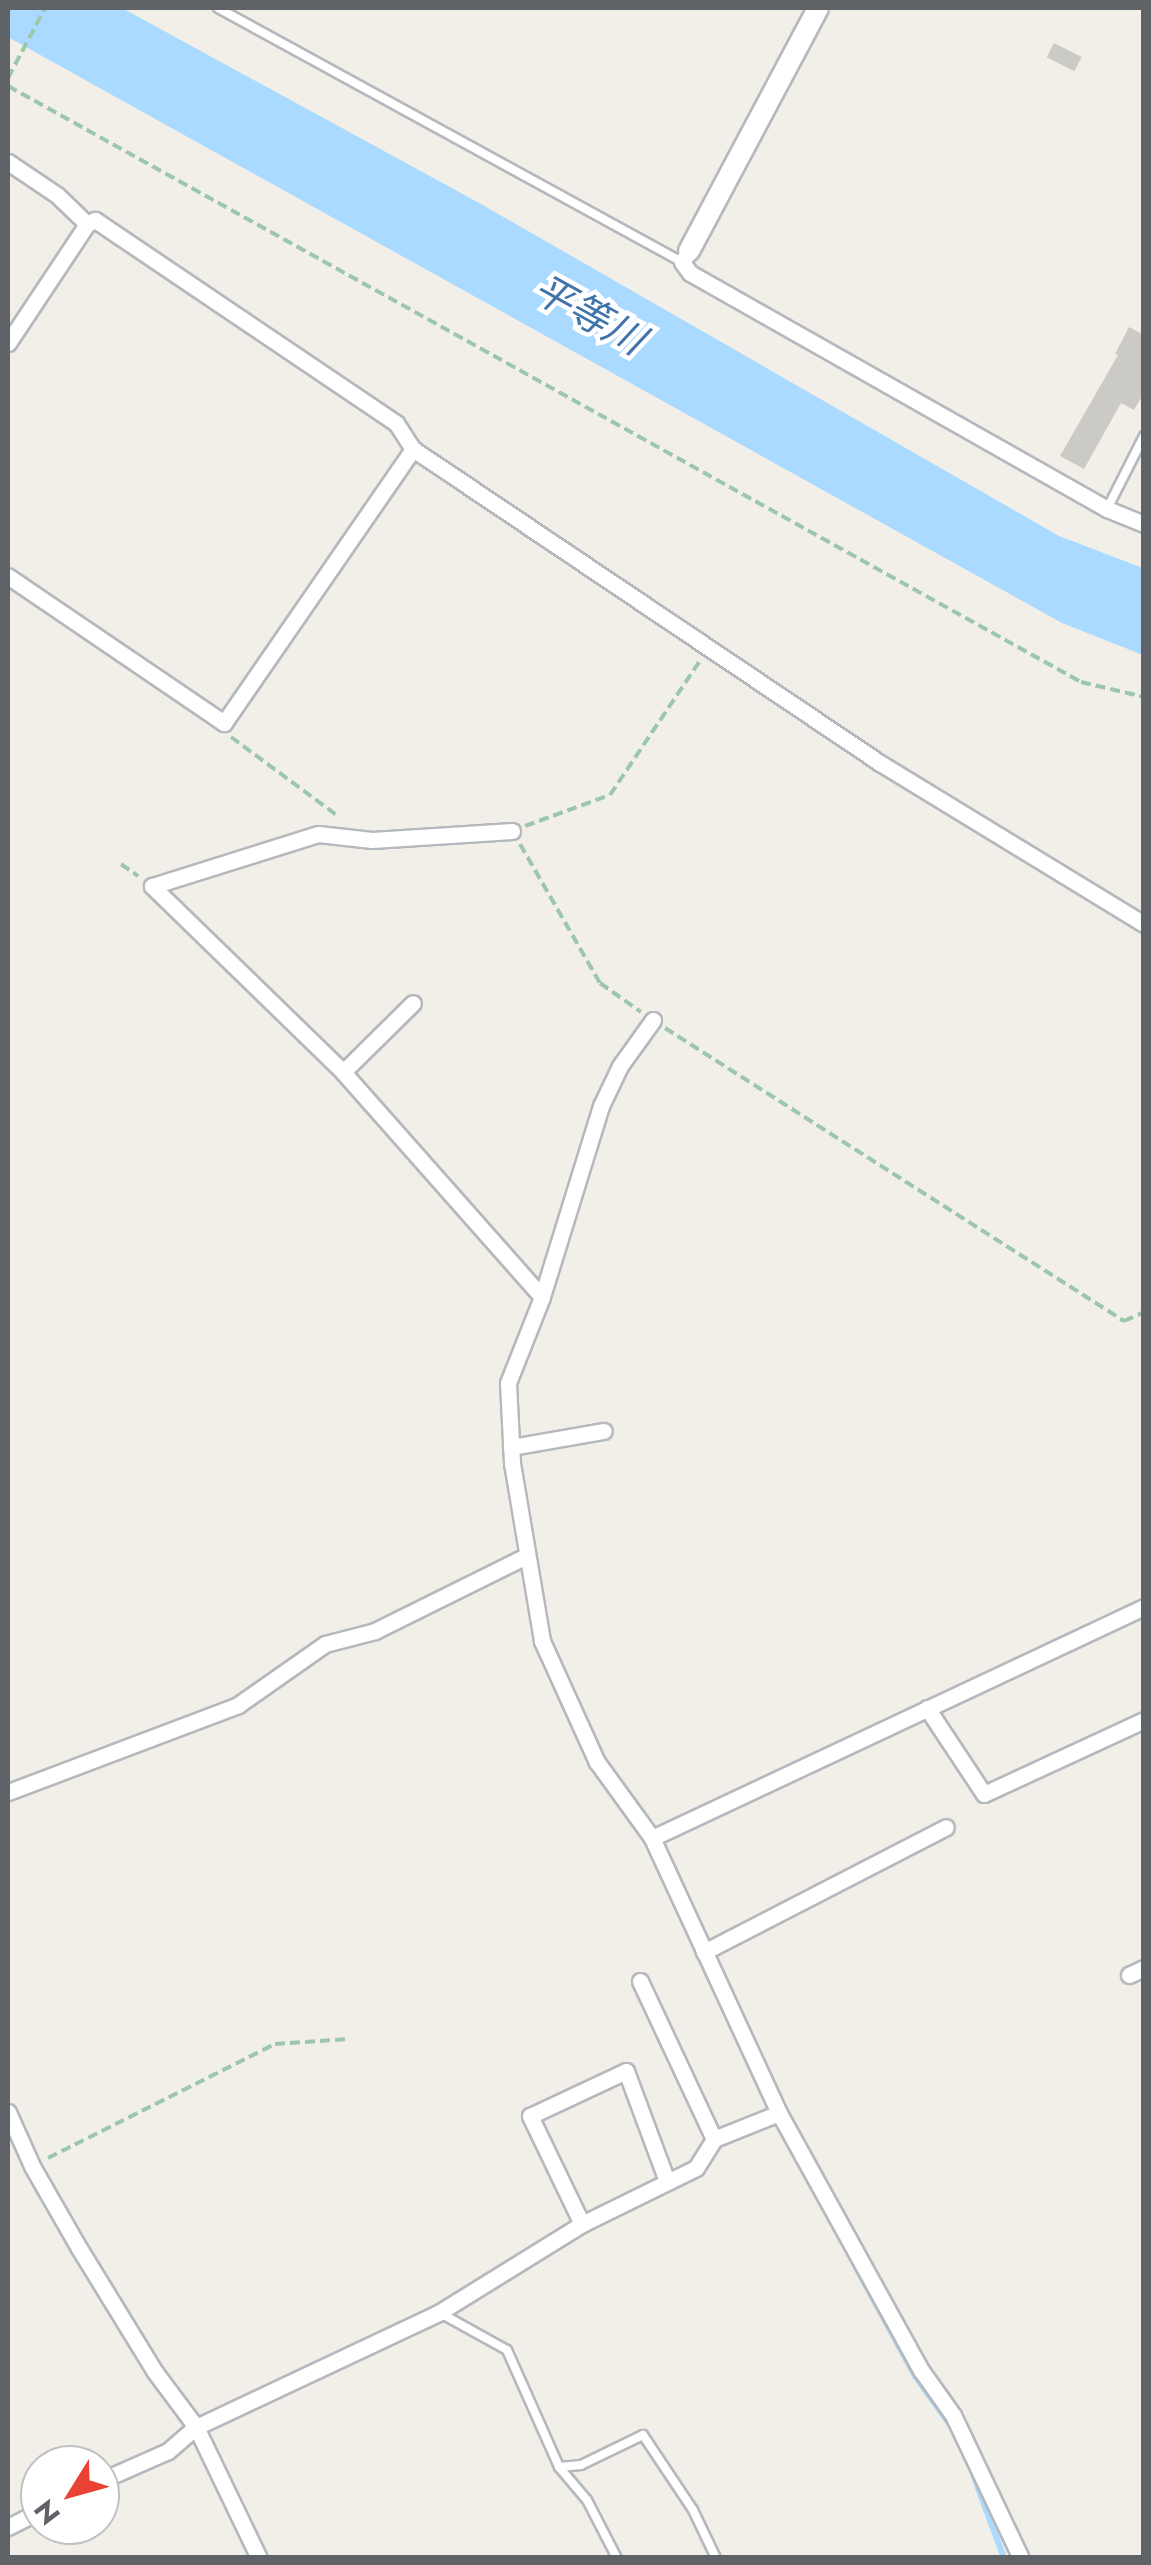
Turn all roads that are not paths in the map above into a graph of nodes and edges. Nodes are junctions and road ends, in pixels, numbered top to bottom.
1 (218, 8) edge
2 (818, 8) edge
3 (8, 162) edge
4 (87, 224) junction
5 (686, 257) junction
6 (8, 343) edge
7 (1144, 436) edge
8 (413, 448) junction
9 (1107, 509) junction
10 (1144, 524) edge
11 (8, 576) edge
12 (512, 831) road end
13 (1144, 924) edge
14 (414, 1003) dead end
15 (653, 1020) road end
16 (344, 1072) junction
17 (542, 1297) junction
18 (604, 1431) dead end
19 (511, 1447) junction
20 (526, 1556) junction
21 (1144, 1608) edge
22 (927, 1708) junction
23 (1144, 1720) edge
24 (8, 1792) edge
25 (946, 1827) dead end
26 (652, 1838) junction
27 (704, 1952) junction
28 (640, 1981) dead end
29 (8, 2112) edge
30 (779, 2113) junction
31 (714, 2139) junction
32 (666, 2182) junction
33 (582, 2224) junction
34 (440, 2312) junction
35 (196, 2428) junction
36 (559, 2467) junction
37 (120, 2473) edge
38 (259, 2558) edge
39 (617, 2558) edge
40 (716, 2558) edge
41 (1021, 2558) edge

1 - 5 lane
2 - 5 street
3 - 4 street
4 - 6 street
4 - 8 street
5 - 9 street
7 - 9 lane
8 - 11 street
8 - 13 street
9 - 10 street
12 - 16 street
14 - 16 street
15 - 17 street
16 - 17 street
17 - 19 street
18 - 19 street
19 - 20 street
20 - 24 street
20 - 26 street
21 - 22 street
22 - 23 street
22 - 26 street
25 - 27 street
26 - 27 street
27 - 30 street
28 - 31 street
29 - 35 street
30 - 31 street
30 - 41 street
31 - 32 street
32 - 33 street
32 - 33 street
33 - 34 street
34 - 35 street
34 - 36 lane
35 - 37 street
35 - 38 street
36 - 39 lane
36 - 40 lane

